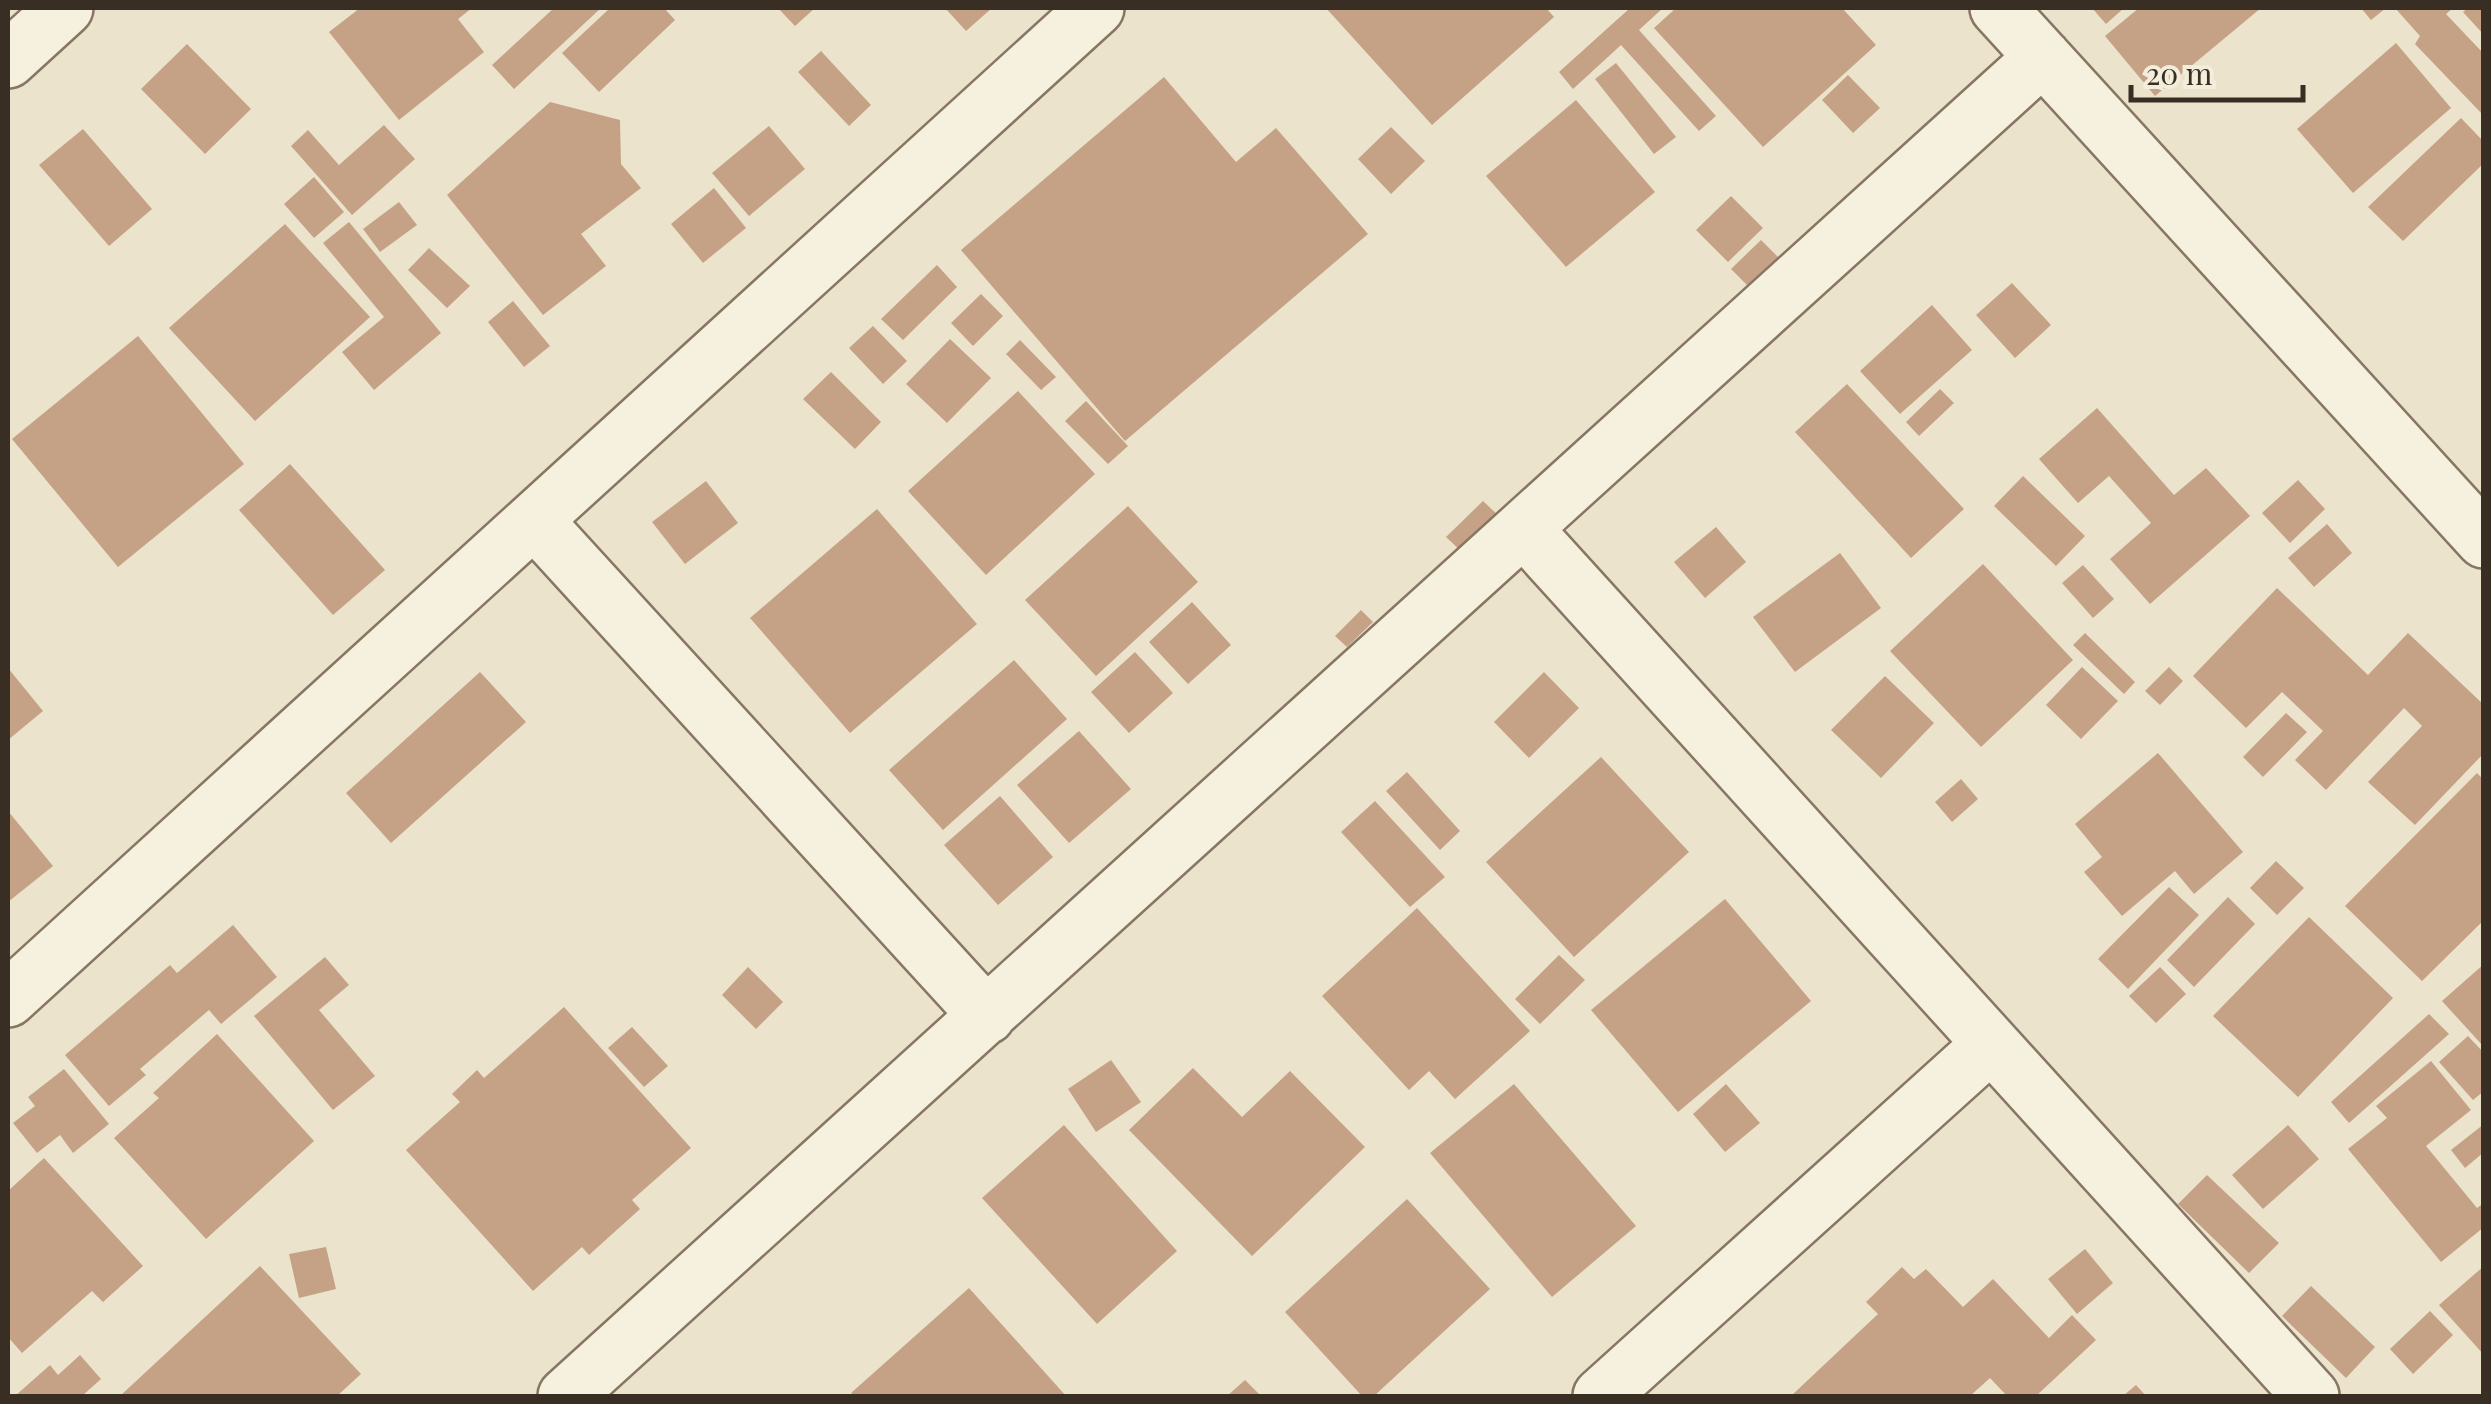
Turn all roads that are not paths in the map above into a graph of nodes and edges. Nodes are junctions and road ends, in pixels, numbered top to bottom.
1 (65, 8) edge
2 (1096, 8) edge
3 (1998, 8) edge
4 (2043, 58) junction
5 (8, 60) edge
6 (534, 520) junction
7 (1524, 529) junction
8 (2484, 540) edge
9 (8, 999) edge
10 (987, 1016) junction
11 (1991, 1044) junction
12 (566, 1396) edge
13 (1601, 1396) edge
14 (2311, 1396) edge

1 - 5 street
2 - 6 street
3 - 4 street
4 - 7 street
4 - 8 street
6 - 9 street
6 - 10 street
7 - 10 street
7 - 11 street
10 - 12 street
11 - 13 street
11 - 14 street

